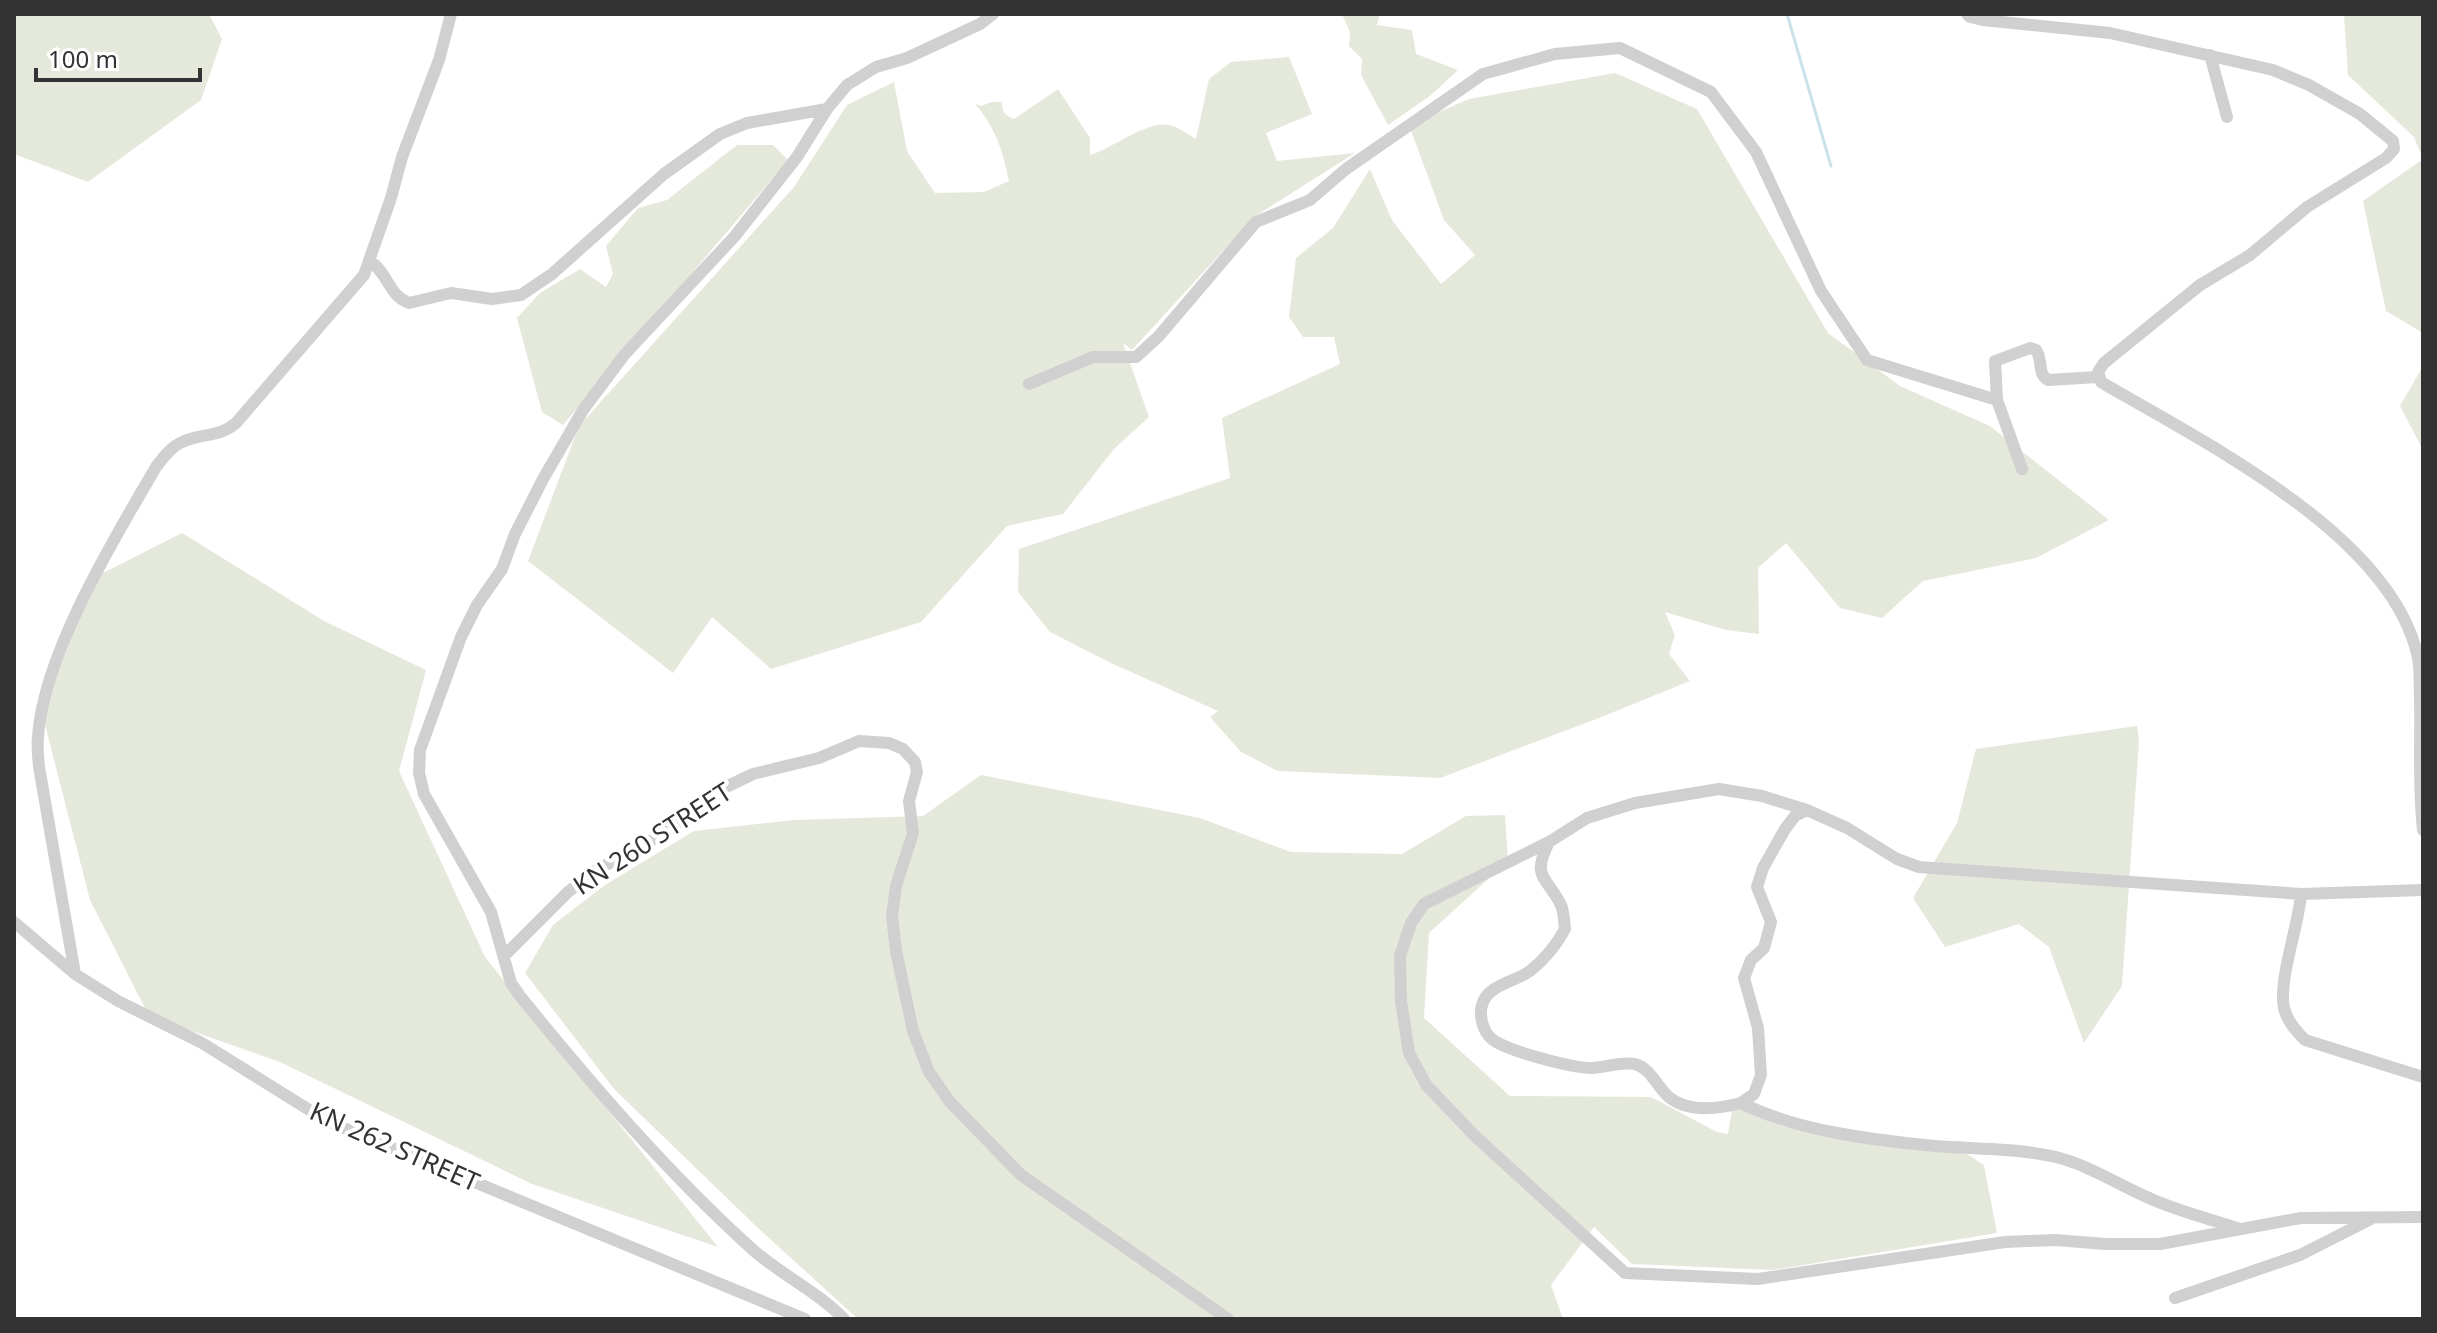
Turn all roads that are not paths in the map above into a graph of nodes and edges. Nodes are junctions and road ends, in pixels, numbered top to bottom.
1 (451, 14) edge
2 (993, 14) edge
3 (1967, 14) edge
4 (2210, 55) junction
5 (827, 109) junction
6 (2227, 117) dead end
7 (370, 261) junction
8 (2098, 377) junction
9 (1029, 384) dead end
10 (1997, 400) junction
11 (2022, 469) dead end
12 (1807, 810) junction
13 (2423, 830) edge
14 (1549, 842) junction
15 (2423, 890) edge
16 (2301, 894) junction
17 (14, 922) edge
18 (505, 955) junction
19 (75, 974) junction
20 (2423, 1077) edge
21 (1741, 1103) junction
22 (2376, 1216) junction
23 (2423, 1217) edge
24 (2239, 1228) junction
25 (2175, 1298) dead end
26 (805, 1319) edge
27 (844, 1319) edge
28 (1228, 1319) edge

1 - 7 street
2 - 5 street
3 - 4 street
4 - 6 street
4 - 8 street
5 - 7 street
5 - 18 street
7 - 19 street
8 - 10 street
8 - 13 street
9 - 10 street
10 - 11 street
12 - 14 street
12 - 16 street
12 - 21 street
14 - 21 street
14 - 24 street
15 - 16 street
16 - 20 street
17 - 19 street, KN 262 STREET
18 - 27 street
18 - 28 street, KN 260 STREET
19 - 26 street, KN 262 STREET
21 - 24 street
22 - 23 street
22 - 24 street
22 - 25 street

